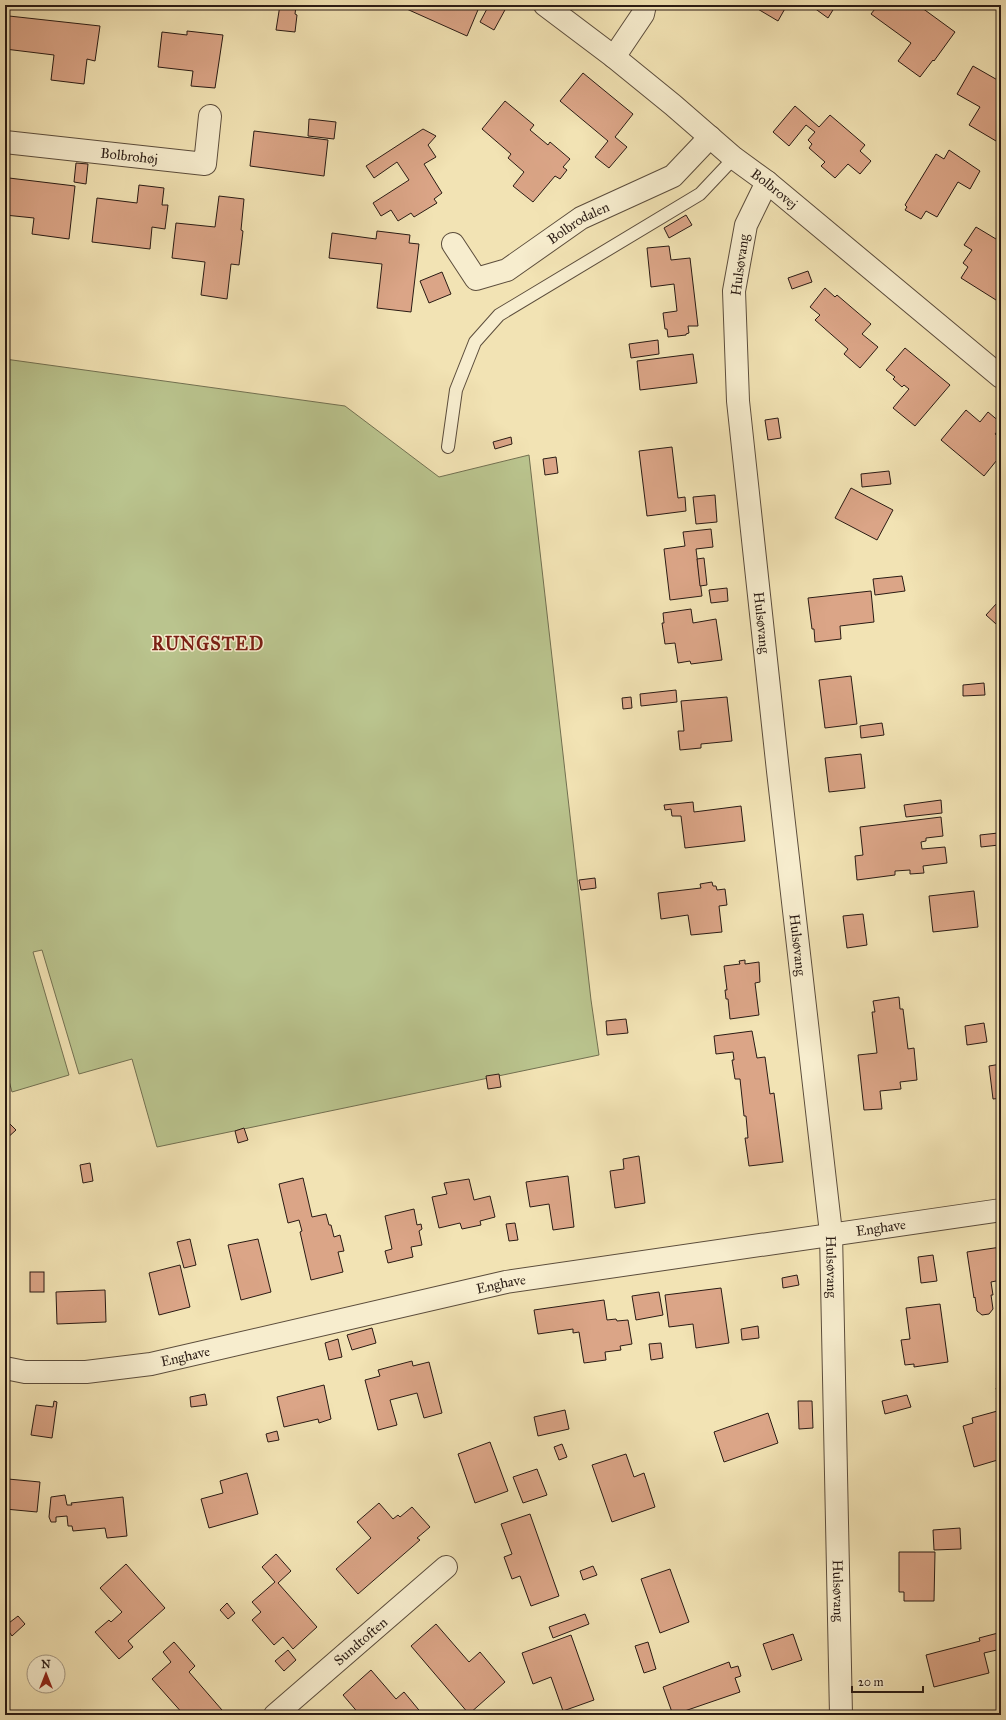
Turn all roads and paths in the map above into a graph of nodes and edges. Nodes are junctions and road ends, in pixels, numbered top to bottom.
1 (545, 5) edge
2 (645, 5) edge
3 (614, 57) junction
4 (210, 116) dead end
5 (710, 137) junction
6 (5, 142) edge
7 (734, 158) junction
8 (767, 182) junction
9 (453, 244) dead end
10 (1001, 377) edge
11 (448, 447) dead end
12 (1001, 1210) edge
13 (831, 1233) junction
14 (5, 1368) edge
15 (446, 1567) dead end
16 (275, 1715) edge
17 (840, 1715) edge

1 - 3 street, Bolbrovej
2 - 3 street
3 - 5 street, Bolbrovej
4 - 6 street, Bolbrohøj
5 - 7 street, Bolbrovej
5 - 9 street, Bolbrodalen
7 - 8 street, Bolbrovej
7 - 11 lane
8 - 10 street, Bolbrovej
8 - 13 street, Hulsøvang
12 - 13 street, Enghave
13 - 14 street, Enghave
13 - 17 street, Hulsøvang
15 - 16 street, Sundtoften

